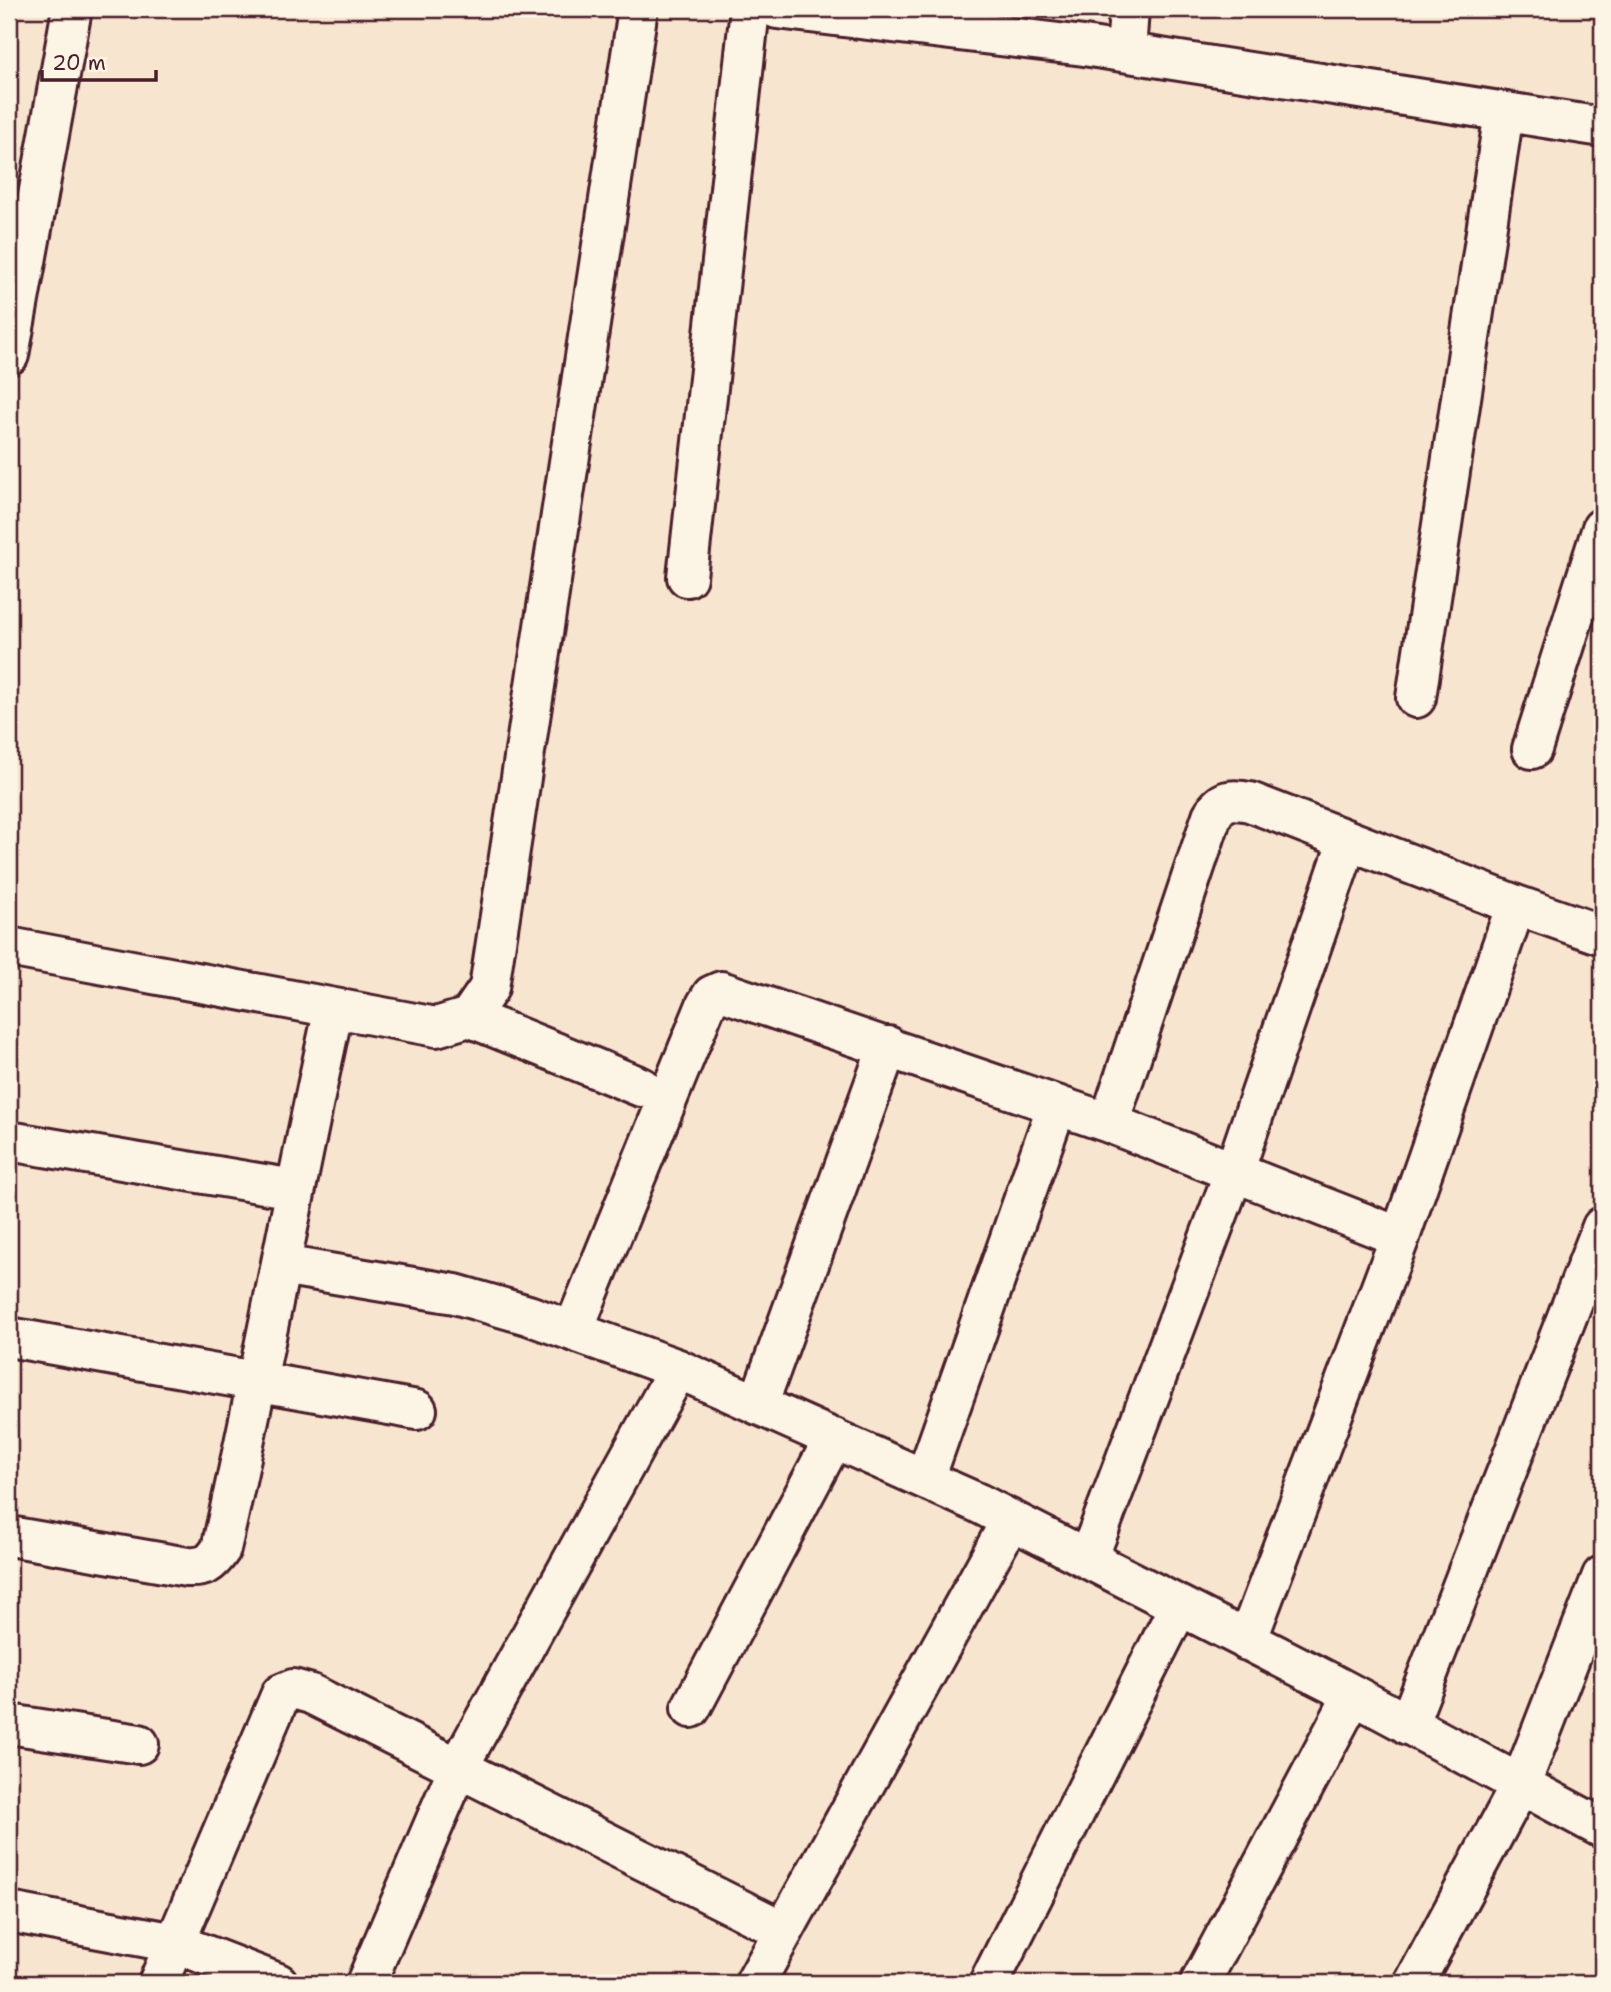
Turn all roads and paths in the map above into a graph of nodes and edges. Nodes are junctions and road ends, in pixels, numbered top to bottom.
1 (72, 9) edge
2 (638, 9) edge
3 (750, 9) edge
4 (777, 9) edge
5 (1129, 9) edge
6 (881, 16) edge
7 (1126, 52) junction
8 (1504, 112) junction
9 (1602, 127) edge
10 (9, 355) edge
11 (1602, 528) edge
12 (687, 577) dead end
13 (1416, 698) dead end
14 (1532, 749) dead end
15 (1348, 840) junction
16 (1516, 905) junction
17 (1602, 935) edge
18 (9, 947) edge
19 (334, 1008) junction
20 (469, 1017) junction
21 (888, 1046) junction
22 (641, 1087) dead end
23 (1057, 1105) junction
24 (1109, 1123) junction
25 (9, 1141) edge
26 (1234, 1172) junction
27 (294, 1189) junction
28 (1602, 1227) edge
29 (1400, 1237) junction
30 (281, 1265) junction
31 (1590, 1289) edge
32 (573, 1331) junction
33 (9, 1337) edge
34 (678, 1369) junction
35 (259, 1382) junction
36 (758, 1405) junction
37 (417, 1410) dead end
38 (834, 1438) junction
39 (925, 1479) junction
40 (1011, 1520) junction
41 (9, 1536) edge
42 (1088, 1559) junction
43 (1602, 1576) edge
44 (1179, 1606) junction
45 (1247, 1641) junction
46 (1353, 1695) junction
47 (691, 1708) dead end
48 (9, 1724) edge
49 (1408, 1725) junction
50 (139, 1744) dead end
51 (458, 1768) junction
52 (1520, 1786) junction
53 (1602, 1828) edge
54 (9, 1912) edge
55 (784, 1931) junction
56 (175, 1942) junction
57 (158, 1983) edge
58 (278, 1983) edge
59 (366, 1983) edge
60 (755, 1983) edge
61 (989, 1983) edge
62 (1200, 1983) edge
63 (1413, 1983) edge

1 - 10 street
2 - 20 street
3 - 12 street
4 - 6 street
5 - 7 street
6 - 7 street
7 - 8 street
8 - 9 street
8 - 13 street
11 - 14 street
15 - 16 street
15 - 24 street
15 - 26 street
16 - 17 street
16 - 29 street
18 - 19 street
19 - 20 street
19 - 27 street
20 - 22 street
21 - 23 street
21 - 32 street
21 - 36 street
23 - 24 street
23 - 39 street
24 - 26 street
25 - 27 street
26 - 29 street
26 - 42 street
27 - 30 street
28 - 31 street
29 - 45 street
30 - 32 street
30 - 35 street
31 - 49 street
32 - 34 street
33 - 35 street
34 - 36 street
34 - 51 street
35 - 37 street
35 - 41 street
36 - 38 street
38 - 39 street
38 - 47 street
39 - 40 street
40 - 42 street
40 - 55 street
42 - 44 street
43 - 52 street
44 - 45 street
44 - 61 street
45 - 46 street
46 - 49 street
46 - 62 street
48 - 50 street
49 - 52 street
51 - 55 street
51 - 56 street
51 - 59 street
52 - 53 street
52 - 63 street
54 - 56 street
55 - 60 street
56 - 57 street
56 - 58 street

